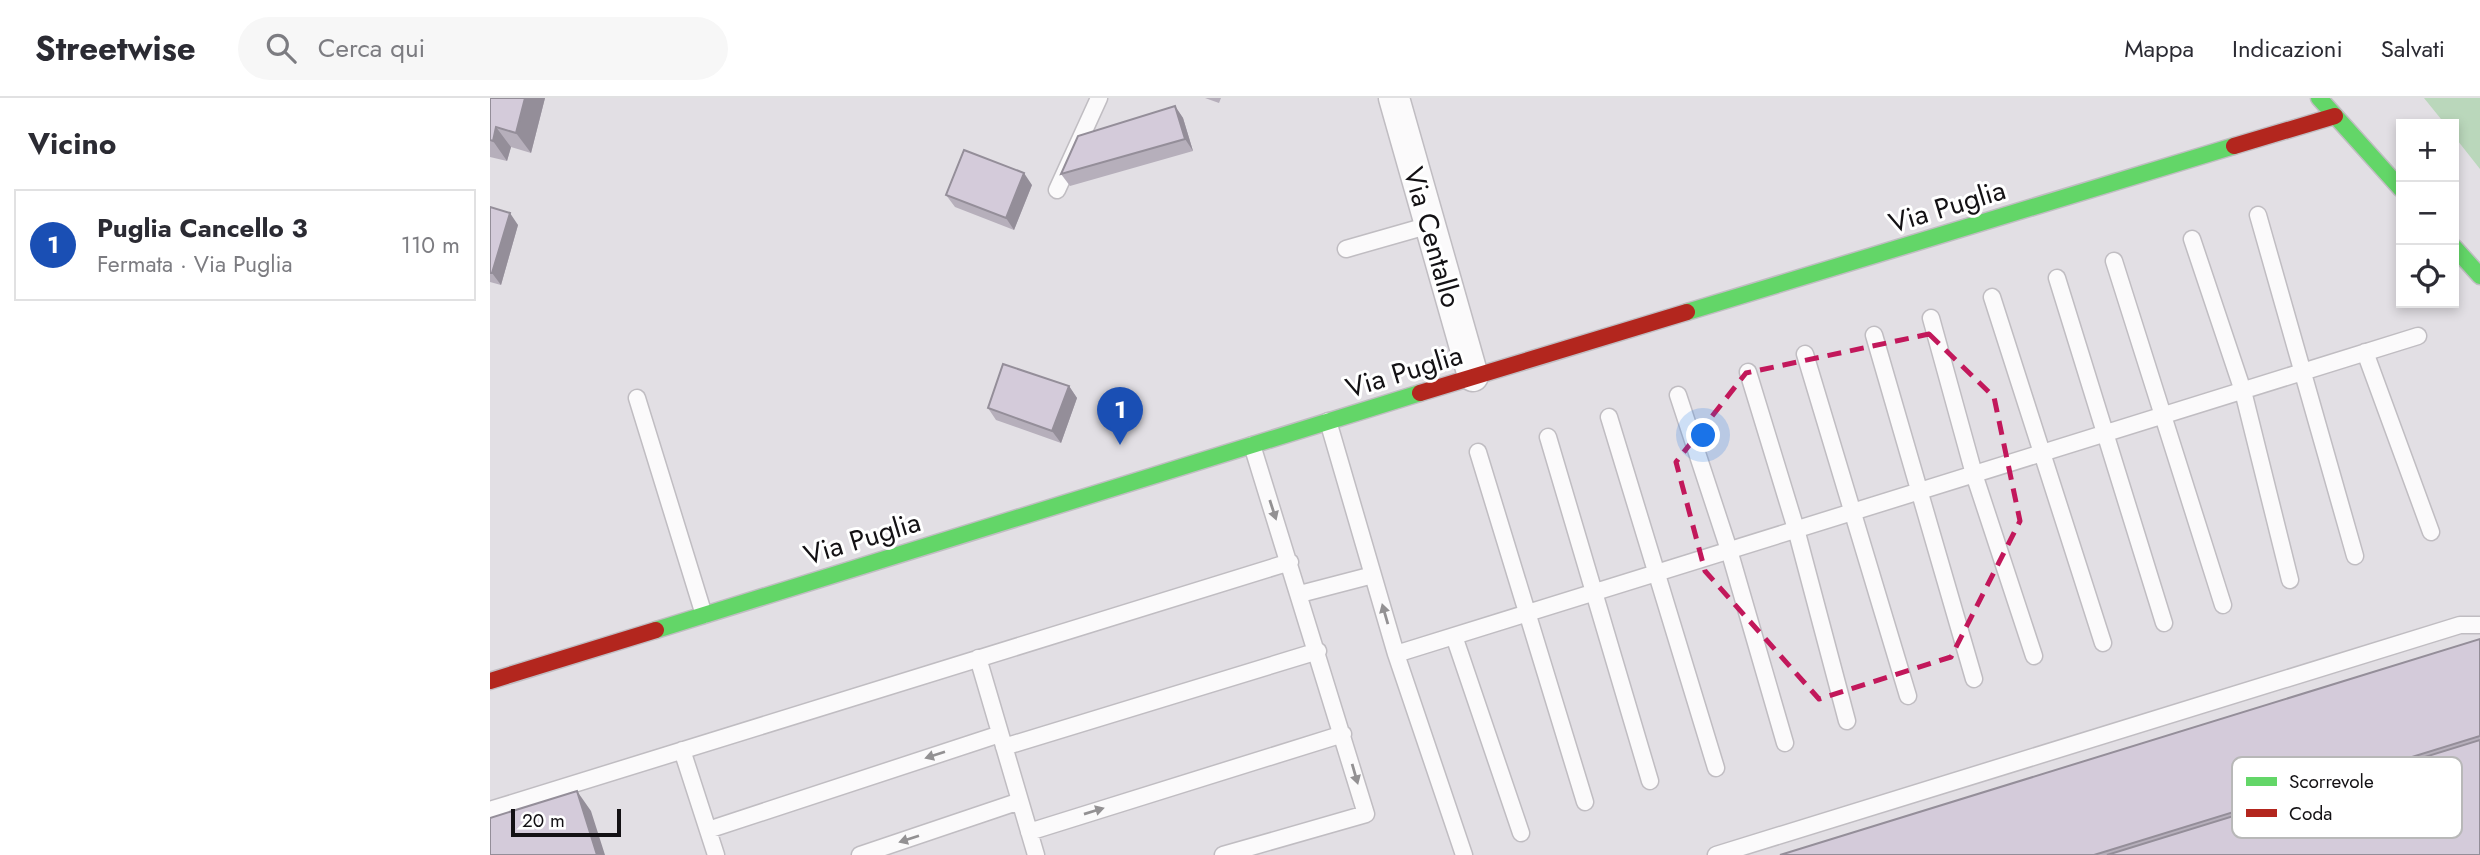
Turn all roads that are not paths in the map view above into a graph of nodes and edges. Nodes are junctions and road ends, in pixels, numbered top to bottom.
1 (1099, 98) edge
2 (1394, 98) edge
3 (2319, 98) edge
4 (2335, 116) junction
5 (2396, 183) edge
6 (1057, 190) dead end
7 (2258, 215) dead end
8 (1430, 225) junction
9 (2192, 239) dead end
10 (1346, 249) dead end
11 (2459, 253) edge
12 (2114, 261) dead end
13 (2480, 276) edge
14 (2057, 278) dead end
15 (1992, 297) dead end
16 (1931, 318) dead end
17 (1874, 335) dead end
18 (2418, 336) dead end
19 (2365, 352) junction
20 (1805, 354) dead end
21 (2305, 371) junction
22 (1748, 372) dead end
23 (1473, 376) junction
24 (2243, 391) junction
25 (1678, 395) dead end
26 (637, 398) dead end
27 (2164, 415) junction
28 (1609, 417) dead end
29 (1328, 421) junction
30 (2104, 434) junction
31 (1548, 437) dead end
32 (1252, 445) junction
33 (1478, 452) dead end
34 (2043, 453) junction
35 (1974, 474) junction
36 (1917, 492) junction
37 (1853, 512) junction
38 (1796, 529) junction
39 (2431, 532) dead end
40 (1729, 550) junction
41 (2355, 556) dead end
42 (1290, 562) junction
43 (1658, 572) junction
44 (1373, 575) junction
45 (2290, 580) dead end
46 (1594, 592) junction
47 (1300, 594) junction
48 (2223, 605) dead end
49 (1527, 614) junction
50 (704, 615) junction
51 (2164, 623) dead end
52 (2480, 625) edge
53 (1454, 636) junction
54 (2103, 643) dead end
55 (1318, 651) junction
56 (1396, 654) junction
57 (2034, 656) dead end
58 (978, 658) junction
59 (1974, 679) dead end
60 (490, 681) edge
61 (1908, 696) dead end
62 (1847, 721) dead end
63 (1343, 734) junction
64 (1002, 740) junction
65 (1785, 743) dead end
66 (682, 750) junction
67 (1716, 768) dead end
68 (1650, 781) dead end
69 (1020, 801) junction
70 (1585, 802) dead end
71 (490, 810) edge
72 (708, 830) junction
73 (1029, 832) junction
74 (1521, 833) dead end
75 (716, 855) edge
76 (860, 855) edge
77 (1036, 855) edge
78 (1223, 855) edge
79 (1464, 855) edge
80 (1716, 855) edge

1 - 6 lane
2 - 8 street, Via Centallo
3 - 4 street
4 - 5 street
4 - 23 street, Via Puglia
7 - 21 lane
8 - 10 lane
8 - 23 street, Via Centallo
9 - 24 lane
11 - 13 street
12 - 27 lane
14 - 30 lane
15 - 34 lane
16 - 35 lane
17 - 36 lane
18 - 19 lane
19 - 21 lane
19 - 39 lane
20 - 37 lane
21 - 24 lane
21 - 41 lane
22 - 38 lane
23 - 29 street, Via Puglia
24 - 27 lane
24 - 45 lane
25 - 40 lane
26 - 50 lane
27 - 30 lane
27 - 48 lane
28 - 43 lane
29 - 32 street, Via Puglia
29 - 44 lane
30 - 34 lane
30 - 51 lane
31 - 46 lane
32 -> 42 lane
32 - 50 street, Via Puglia
33 - 49 lane
34 - 35 lane
34 - 54 lane
35 - 36 lane
35 - 57 lane
36 - 37 lane
36 - 59 lane
37 - 38 lane
37 - 61 lane
38 - 40 lane
38 - 62 lane
40 - 43 lane
40 - 65 lane
42 - 47 lane
42 - 58 lane
43 - 46 lane
43 - 67 lane
44 - 47 lane
56 -> 44 lane
46 - 49 lane
46 - 68 lane
47 - 55 lane
49 - 53 lane
49 - 70 lane
50 - 60 street, Via Puglia
52 - 80 lane
53 - 56 lane
53 - 74 lane
55 - 63 lane
55 - 64 lane
56 - 79 lane
58 - 64 lane
58 - 66 lane
73 -> 63 lane
63 -> 78 lane
64 - 69 lane
64 -> 72 lane
66 - 71 lane
66 - 72 lane
69 - 73 lane
69 -> 76 lane
72 - 75 lane
73 - 77 lane

